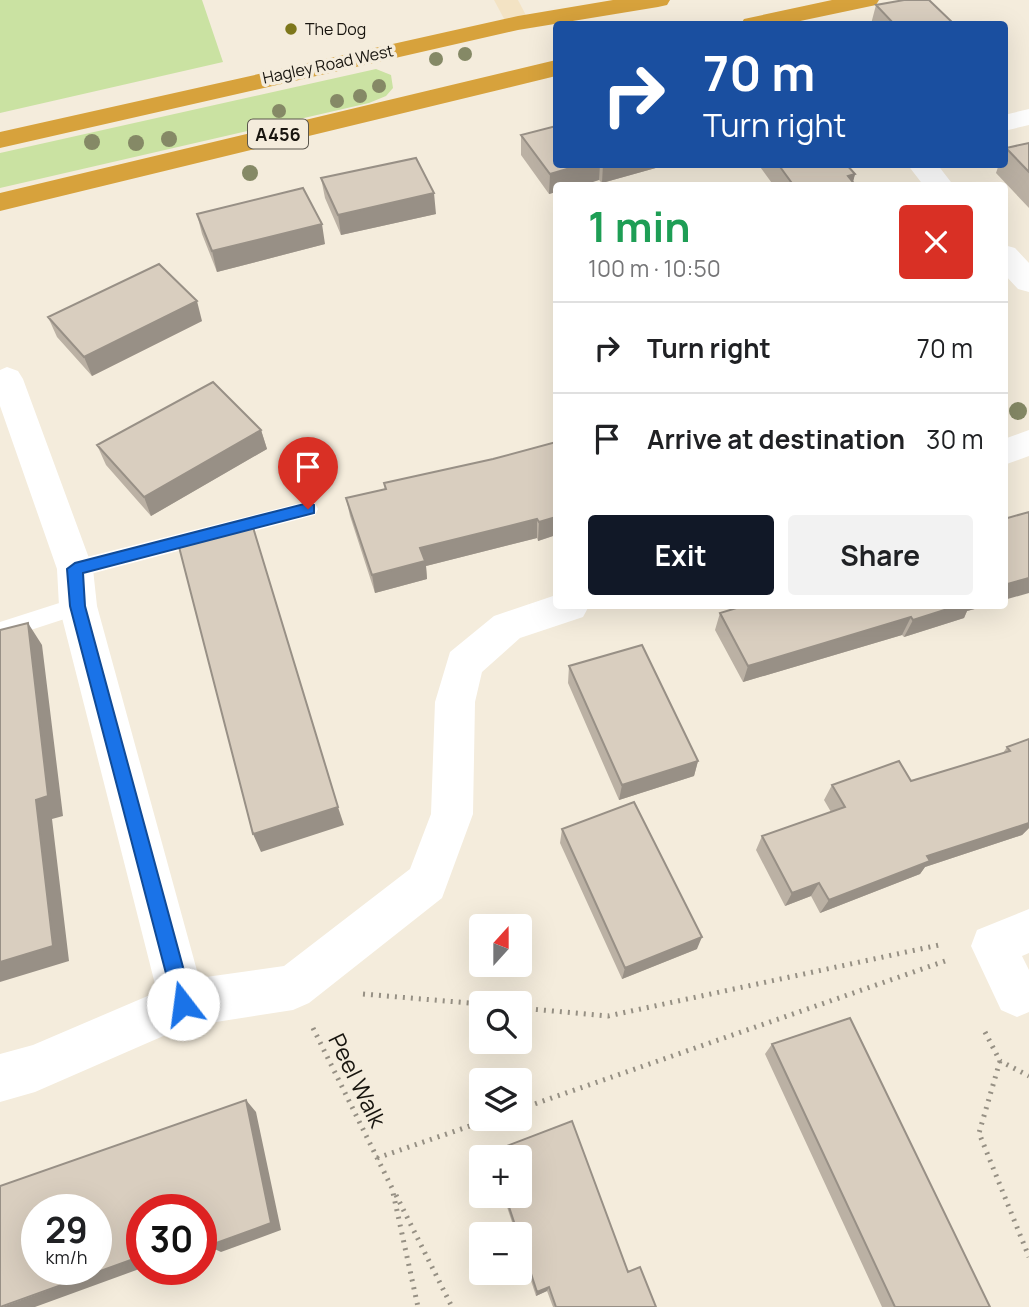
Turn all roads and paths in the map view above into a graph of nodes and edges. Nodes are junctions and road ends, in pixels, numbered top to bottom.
1 (506, 0) edge
2 (658, 0) edge
3 (867, 0) edge
4 (766, 21) edge
5 (518, 23) junction
6 (553, 47) edge
7 (369, 55) junction
8 (553, 69) edge
9 (387, 108) junction
10 (1029, 117) edge
11 (1008, 122) edge
12 (0, 140) edge
13 (924, 168) edge
14 (937, 182) edge
15 (0, 202) edge
16 (1008, 260) edge
17 (1029, 282) edge
18 (7, 379) dead end
19 (1029, 443) edge
20 (1008, 451) edge
21 (308, 509) dead end
22 (76, 587) junction
23 (561, 609) edge
24 (0, 631) edge
25 (1029, 932) edge
26 (939, 945) dead end
27 (947, 960) dead end
28 (293, 988) junction
29 (1017, 994) dead end
30 (469, 1003) edge
31 (183, 1004) junction
32 (532, 1009) edge
33 (1000, 1060) dead end
34 (0, 1078) edge
35 (532, 1105) edge
36 (469, 1126) edge
37 (377, 1158) junction
38 (392, 1188) junction
39 (1029, 1257) edge
40 (418, 1307) edge
41 (452, 1307) edge

1 - 5 street
2 - 5 highway, Hagley Road West
3 - 4 highway
5 - 6 highway
5 - 7 highway, Hagley Road West
7 - 9 highway
7 - 12 highway, Hagley Road West
8 - 9 highway, A456
9 - 15 highway, A456
10 - 11 street
13 - 14 street
16 - 17 street
18 - 22 street
19 - 20 street
21 - 22 lane
22 - 24 lane
22 - 31 street
23 - 28 street
25 - 29 street
26 - 32 path
27 - 35 path
28 - 30 path
28 - 31 street
28 - 37 path, Peel Walk
31 - 34 street
33 - 39 path
36 - 37 path
37 - 38 path, Peel Walk
38 - 40 path, Peel Walk
38 - 41 path, Peel Walk

